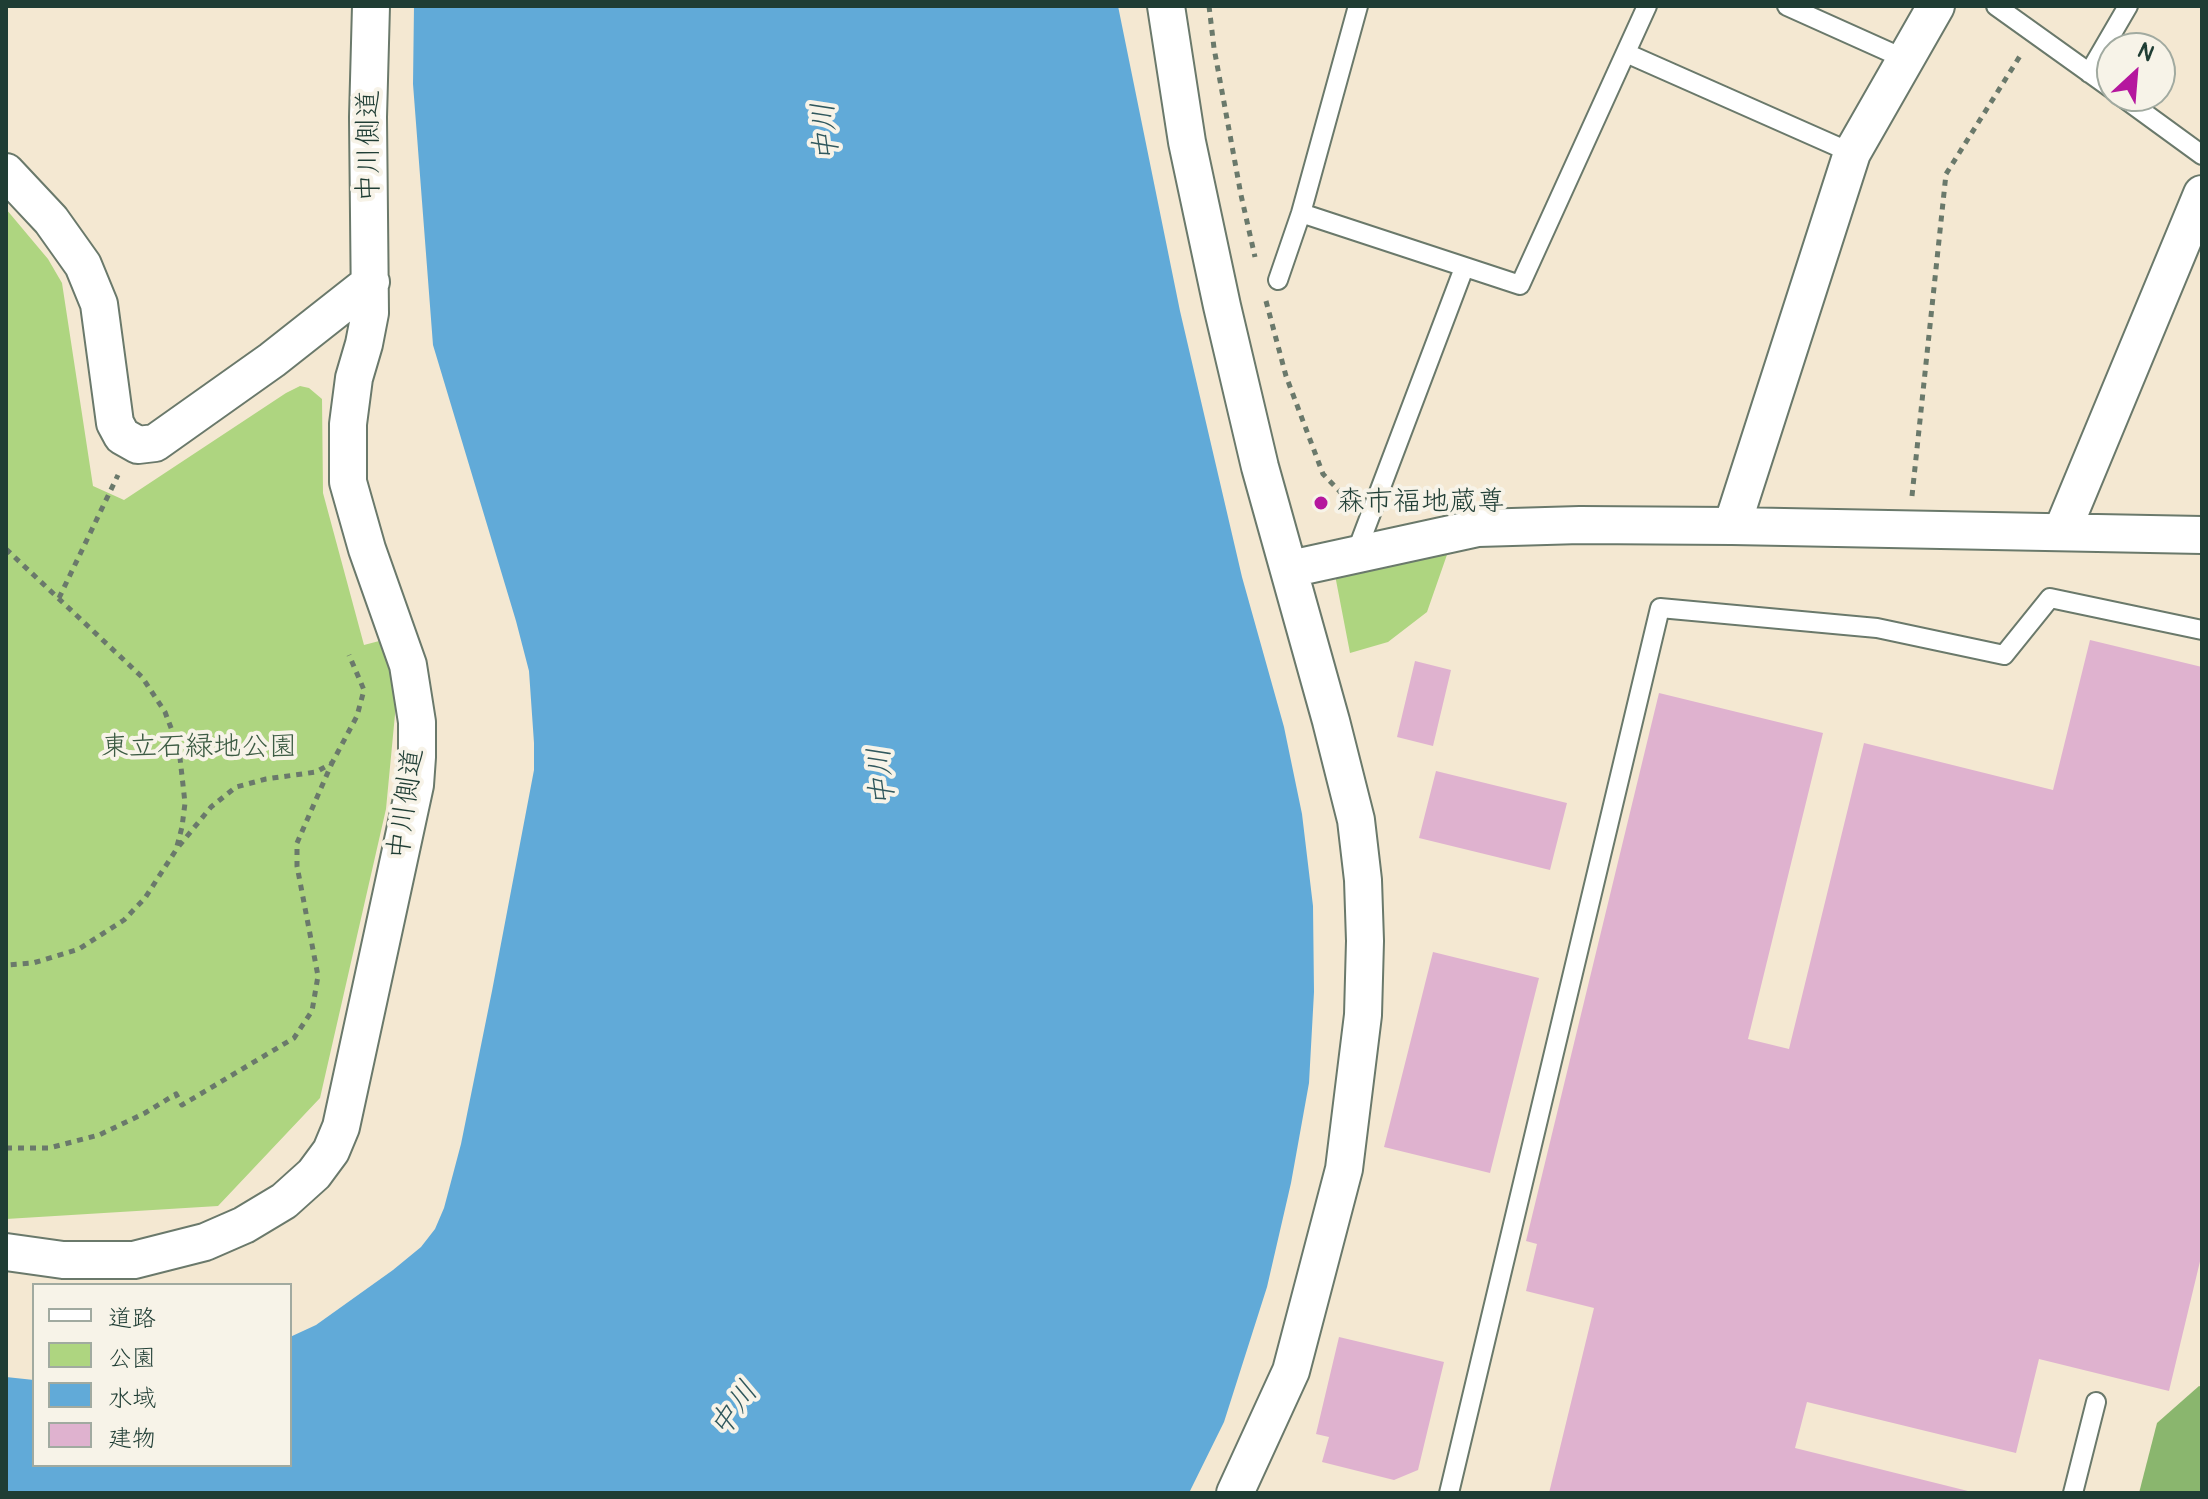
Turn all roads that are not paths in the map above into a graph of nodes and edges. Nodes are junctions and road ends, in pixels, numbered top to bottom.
1 (371, 6) edge
2 (1166, 6) edge
3 (1358, 6) edge
4 (1647, 6) edge
5 (1787, 6) edge
6 (1936, 6) edge
7 (1996, 6) edge
8 (2128, 6) edge
9 (1626, 53) junction
10 (1905, 59) junction
11 (2089, 73) junction
12 (2096, 78) edge
13 (2143, 112) edge
14 (1852, 153) junction
15 (2202, 155) edge
16 (6, 172) edge
17 (2202, 194) edge
18 (1301, 213) junction
19 (1464, 268) junction
20 (1278, 280) dead end
21 (371, 282) junction
22 (272, 360) junction
23 (354, 378) junction
24 (1732, 526) junction
25 (2062, 531) junction
26 (2202, 535) edge
27 (1356, 553) junction
28 (1290, 569) junction
29 (2202, 630) edge
30 (6, 1252) edge
31 (2096, 1402) dead end
32 (1235, 1493) edge
33 (1449, 1493) edge
34 (2073, 1493) edge

1 - 21 street, 中川側道
2 - 28 street
3 - 18 lane
4 - 9 lane
5 - 10 lane
6 - 10 street
7 - 11 lane
8 - 11 lane
9 - 14 lane
9 - 19 lane
10 - 14 street
11 - 12 lane
13 - 15 lane
14 - 24 street
16 - 22 street
17 - 25 street
18 - 19 lane
18 - 20 lane
19 - 27 lane
21 - 22 street
21 - 23 street, 中川側道
22 - 23 street
23 - 30 street, 中川側道
24 - 25 street
24 - 27 street
25 - 26 street
27 - 28 street
28 - 32 street
29 - 33 lane
31 - 34 lane

